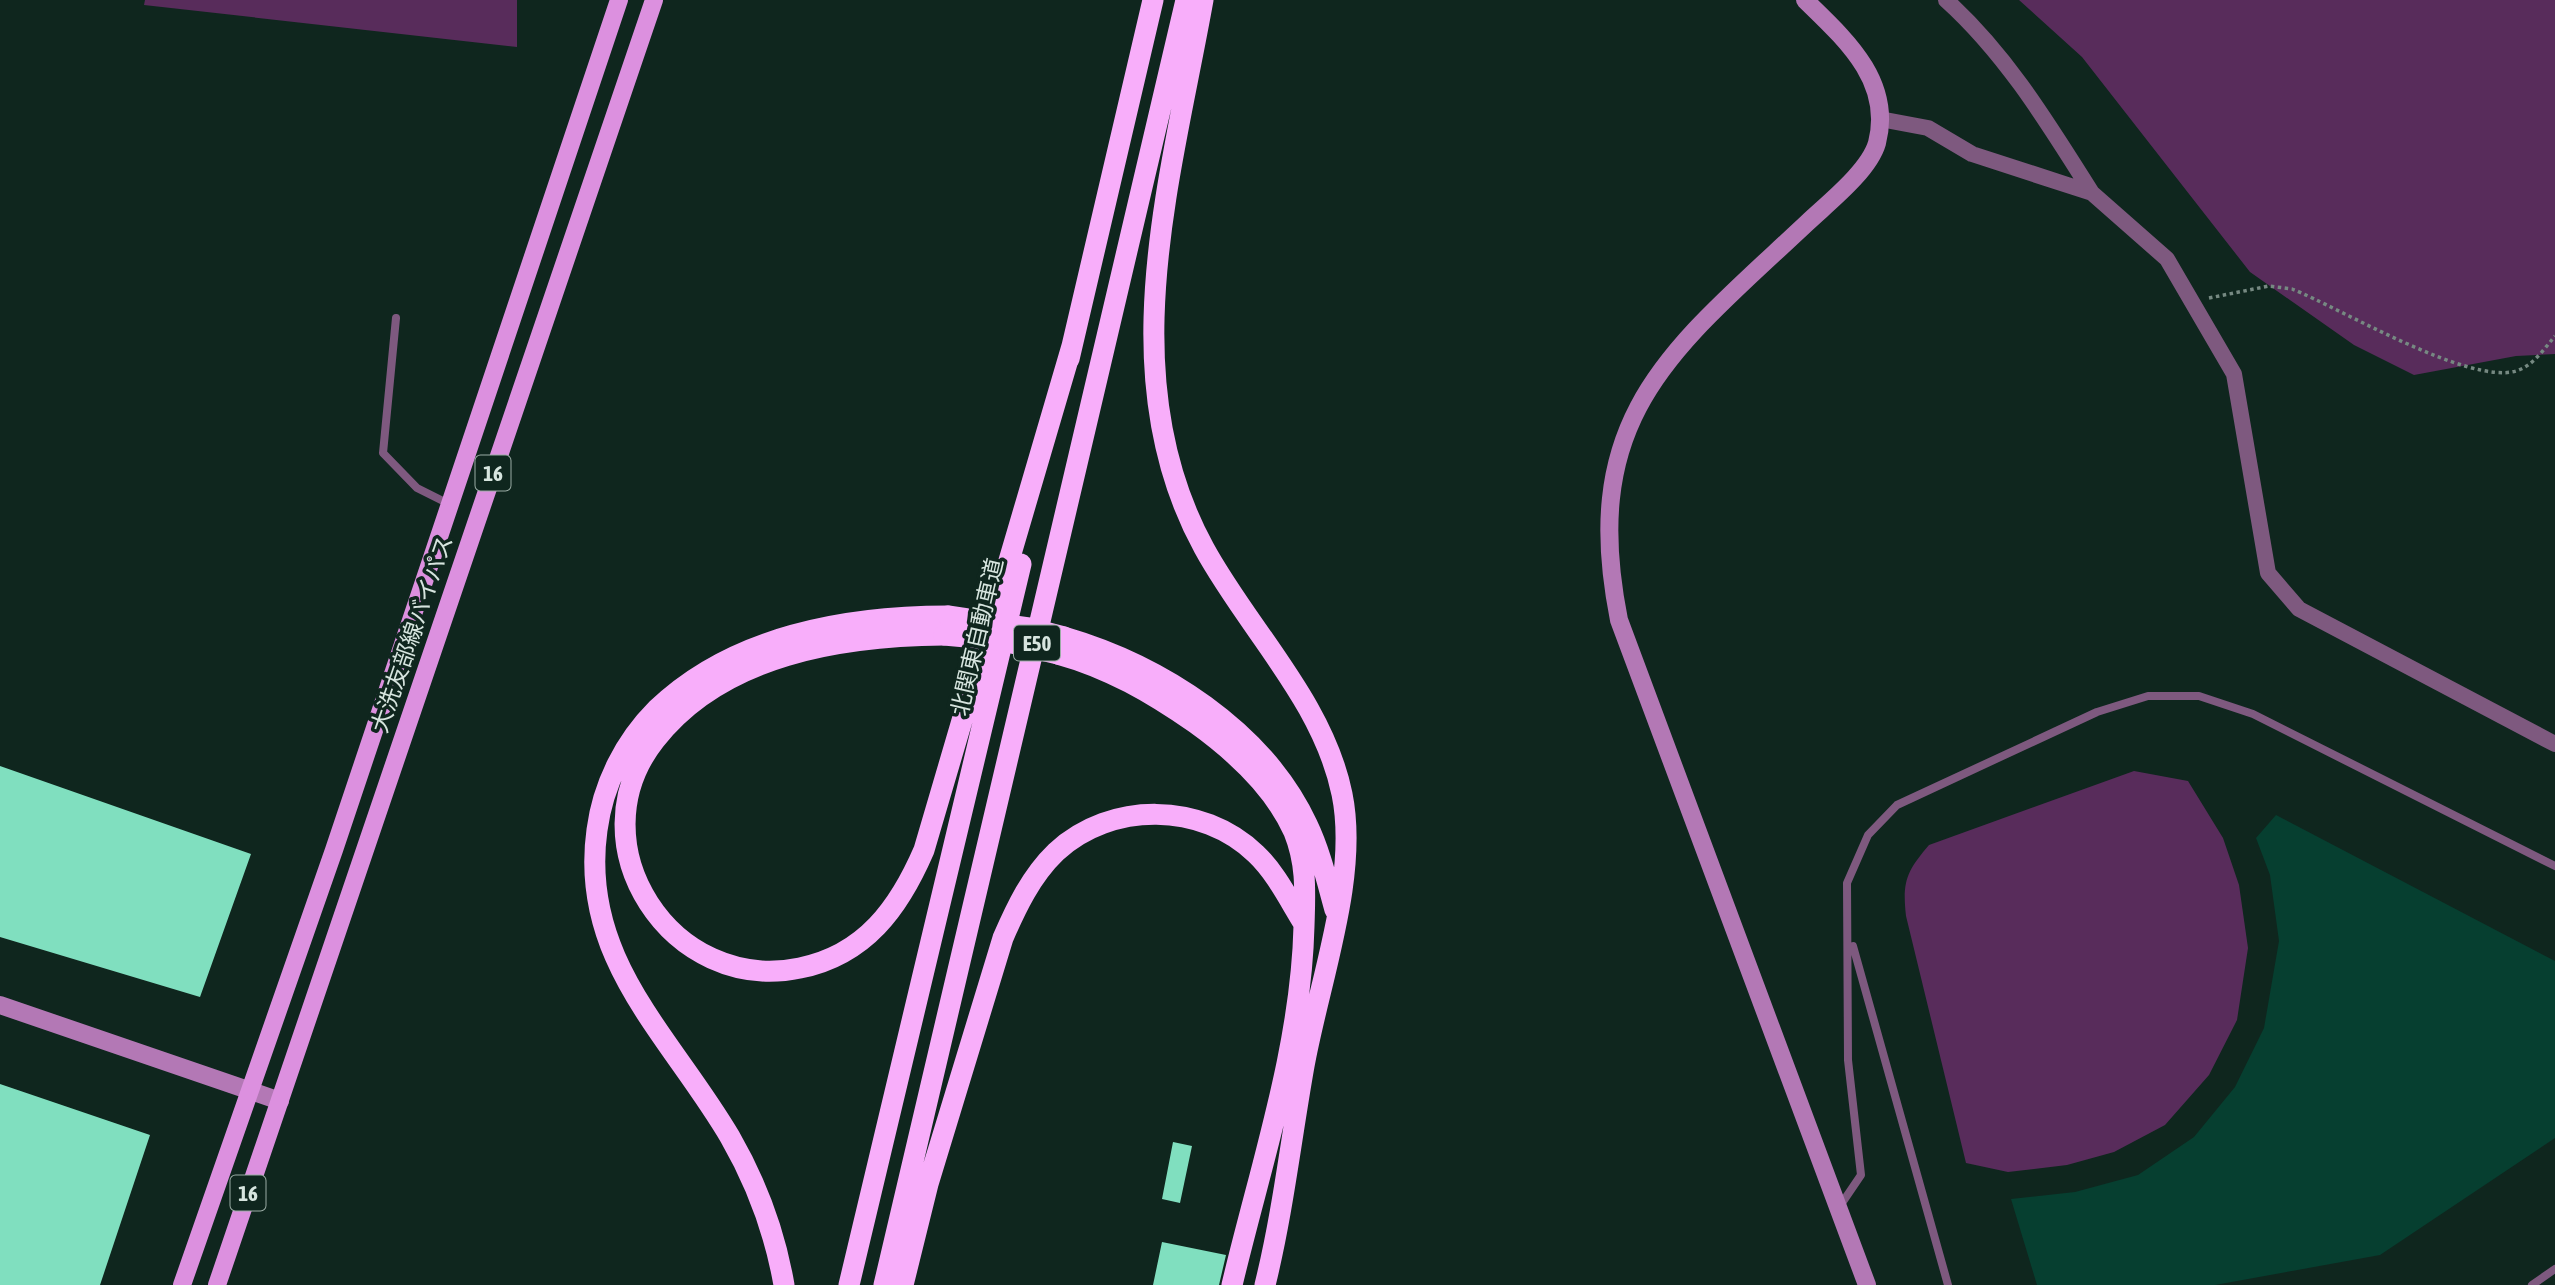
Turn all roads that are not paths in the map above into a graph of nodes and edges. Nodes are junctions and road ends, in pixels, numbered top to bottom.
1 (619, 0) edge
2 (654, 0) edge
3 (1153, 0) edge
4 (1186, 0) edge
5 (1203, 0) edge
6 (1805, 0) edge
7 (1946, 0) edge
8 (1880, 119) junction
9 (2092, 193) junction
10 (396, 317) dead end
11 (1072, 346) junction
12 (449, 504) junction
13 (946, 626) junction
14 (1061, 646) junction
15 (2555, 744) edge
16 (2555, 866) edge
17 (1336, 912) junction
18 (1304, 925) junction
19 (1850, 936) junction
20 (0, 1005) edge
21 (248, 1090) junction
22 (280, 1101) junction
23 (1838, 1208) junction
24 (2555, 1269) edge
25 (182, 1285) edge
26 (217, 1285) edge
27 (784, 1285) edge
28 (849, 1285) edge
29 (884, 1285) edge
30 (903, 1285) edge
31 (1232, 1285) edge
32 (1265, 1285) edge
33 (1867, 1285) edge
34 (1948, 1285) edge
35 (2532, 1285) edge

1 - 12 main road, 大洗友部線バイパス / 16
2 - 22 main road, 大洗友部線バイパス / 16
3 - 11 highway, 北関東自動車道 / E50
4 - 29 highway, E50
5 - 17 highway
6 - 8 street
7 - 9 street
8 - 9 street
8 - 23 street
9 - 15 street
10 - 12 lane
11 - 13 highway
11 - 28 highway, 北関東自動車道 / E50
12 - 21 main road, 大洗友部線バイパス / 16
13 - 14 highway, bridge
13 - 27 highway
14 - 17 highway
14 - 18 highway
16 - 19 lane
17 - 32 highway
18 - 30 highway
18 - 31 highway
19 - 23 lane
19 - 34 lane
20 - 21 street
21 - 22 street
21 - 25 main road, 大洗友部線バイパス / 16
22 - 26 main road, 大洗友部線バイパス / 16
23 - 33 street
24 - 35 lane

